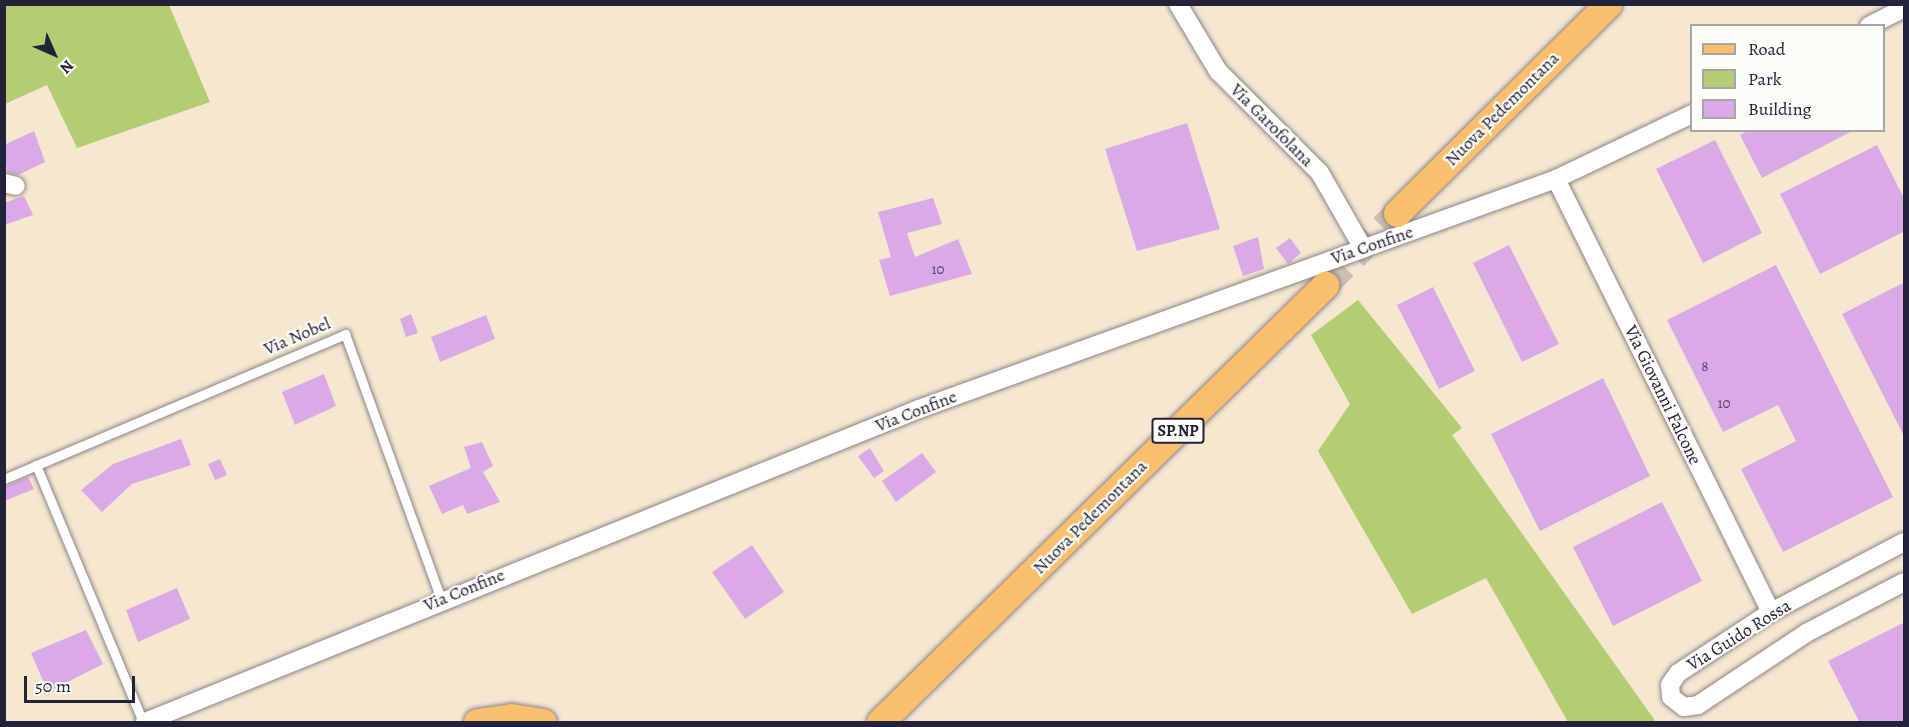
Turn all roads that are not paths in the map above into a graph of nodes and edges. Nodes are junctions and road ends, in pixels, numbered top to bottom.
1 (1178, 4) edge
2 (1608, 4) edge
3 (1905, 8) edge
4 (1873, 24) edge
5 (1690, 115) edge
6 (1556, 179) junction
7 (1397, 213) tunnel mouth
8 (1364, 248) junction
9 (1325, 285) tunnel mouth
10 (36, 465) junction
11 (4, 478) edge
12 (1905, 542) edge
13 (1030, 576) junction
14 (1905, 582) edge
15 (441, 599) junction
16 (1771, 612) junction
17 (144, 723) edge
18 (477, 723) edge
19 (543, 723) edge
20 (861, 723) edge
21 (880, 723) edge

1 - 8 street, Via Garofolana
2 - 7 main road, Nuova Pedemontana
3 - 4 street
5 - 6 street, Via Confine
6 - 8 street, Via Confine
6 - 16 street, Via Giovanni Falcone
8 - 15 street, Via Confine
9 - 13 main road, Nuova Pedemontana / SP.NP
10 - 11 lane, Via Nobel
10 - 15 lane, Via Nobel
10 - 17 lane
12 - 16 street, Via Guido Rossa
13 - 20 main road
13 - 21 main road, Nuova Pedemontana / SP.NP
14 - 16 street, Via Guido Rossa
15 - 17 street, Via Confine
18 - 19 main road

